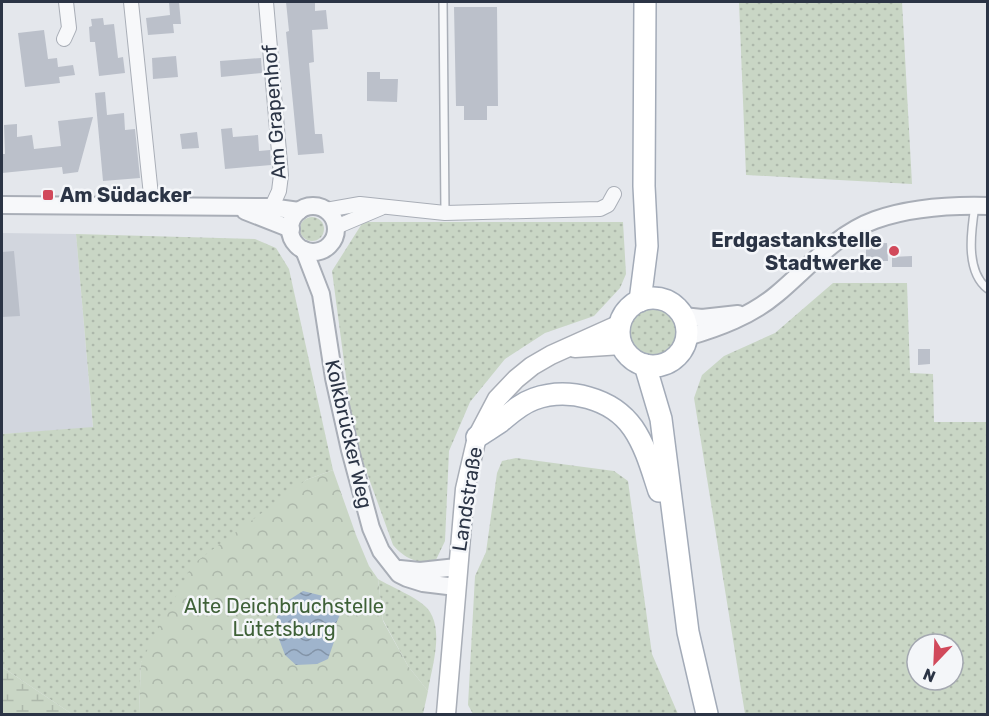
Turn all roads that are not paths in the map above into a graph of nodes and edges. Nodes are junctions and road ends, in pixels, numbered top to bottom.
1 (66, 2) edge
2 (131, 2) edge
3 (266, 2) edge
4 (443, 2) edge
5 (645, 2) edge
6 (64, 39) dead end
7 (614, 194) dead end
8 (2, 205) edge
9 (152, 205) junction
10 (981, 206) edge
11 (381, 207) junction
12 (326, 210) junction
13 (299, 211) junction
14 (268, 213) junction
15 (445, 213) junction
16 (336, 227) junction
17 (291, 229) junction
18 (304, 250) junction
19 (323, 250) junction
20 (987, 288) edge
21 (321, 294) junction
22 (650, 300) junction
23 (685, 327) junction
24 (621, 335) junction
25 (667, 363) junction
26 (645, 365) junction
27 (661, 419) junction
28 (477, 437) junction
29 (672, 509) junction
30 (393, 567) junction
31 (457, 567) junction
32 (456, 587) junction
33 (446, 714) edge
34 (706, 714) edge

1 - 6 street
2 - 9 street
3 - 14 street, Am Grapenhof
4 - 15 lane
5 - 22 main road
7 - 15 street
8 - 9 street
9 - 14 street
10 - 20 lane
10 - 23 street
11 - 12 street
11 - 15 street
11 - 16 street
12 - 13 street
12 - 16 street
13 - 14 street
13 - 17 street
14 - 17 street
16 - 19 street
17 - 18 street
18 - 19 street
18 - 21 street, Kolkbrücker Weg
19 - 21 street, Kolkbrücker Weg
21 - 30 street, Kolkbrücker Weg
22 - 23 main road
22 - 24 main road
23 - 25 main road
24 - 26 main road
24 - 28 main road, Landstraße
25 - 26 main road
25 - 27 main road
26 - 27 main road
27 - 29 main road
28 - 29 main road
28 - 31 main road, Landstraße
29 - 34 main road
30 - 31 street
30 - 32 street, Kolkbrücker Weg
31 - 32 main road, Landstraße
32 - 33 main road, Landstraße

